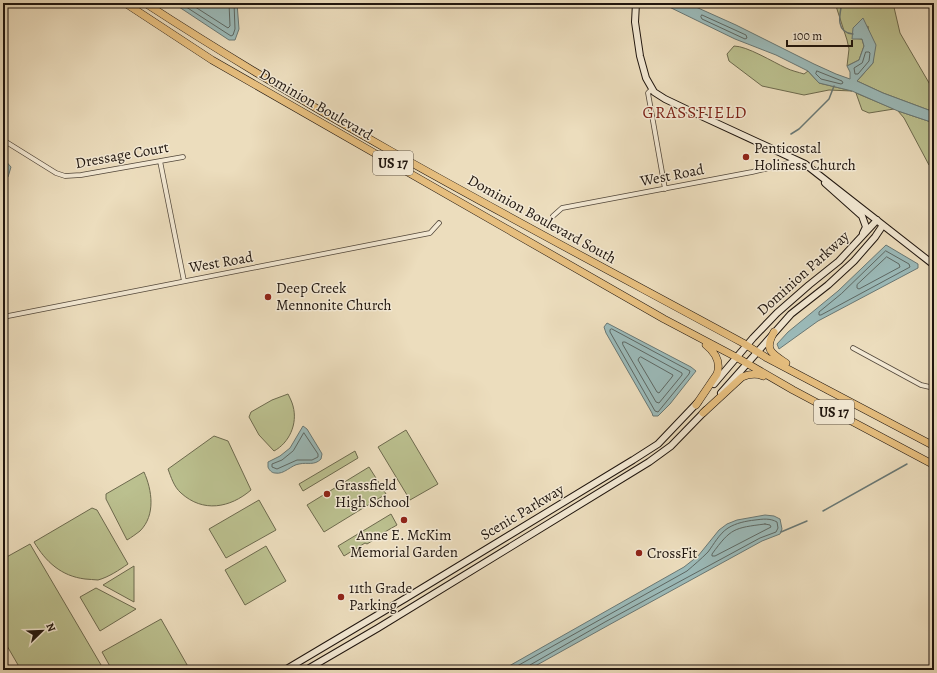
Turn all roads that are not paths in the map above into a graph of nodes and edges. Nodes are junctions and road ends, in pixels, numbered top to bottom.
1 (125, 3) edge
2 (145, 3) edge
3 (636, 3) edge
4 (652, 89) junction
5 (3, 140) edge
6 (183, 157) dead end
7 (798, 160) junction
8 (160, 161) junction
9 (809, 166) junction
10 (665, 189) junction
11 (553, 216) dead end
12 (877, 220) junction
13 (439, 223) dead end
14 (883, 225) junction
15 (859, 240) junction
16 (588, 259) junction
17 (934, 265) edge
18 (581, 271) junction
19 (184, 280) junction
20 (3, 317) edge
21 (678, 326) junction
22 (774, 332) junction
23 (747, 345) junction
24 (853, 348) dead end
25 (756, 352) junction
26 (736, 357) junction
27 (746, 364) junction
28 (807, 379) junction
29 (784, 385) junction
30 (934, 388) edge
31 (696, 405) junction
32 (703, 414) junction
33 (934, 446) edge
34 (934, 465) edge
35 (285, 670) edge
36 (306, 670) edge

1 - 18 highway, Dominion Boulevard / US 17
2 - 16 highway, Dominion Boulevard South / US 17
3 - 4 street
4 - 7 street
4 - 10 street
5 - 8 street, Dressage Court
6 - 8 street, Dressage Court
7 - 9 street
7 - 10 street, West Road
8 - 19 street
9 - 12 street
9 - 15 street
10 - 11 street, West Road
12 - 14 street
12 - 15 street, Dominion Parkway
13 - 19 street, West Road
14 - 17 street
14 - 22 street, Dominion Parkway
15 - 23 street, Dominion Parkway
16 - 18 highway
16 - 23 highway, Dominion Boulevard South / US 17
18 - 21 highway, Dominion Boulevard / US 17
19 - 20 street, West Road
21 - 26 highway, US 17
21 - 31 highway
22 - 25 street, Dominion Parkway
22 - 28 highway
23 - 25 highway, Dominion Boulevard South / US 17
23 - 26 street, Scenic Parkway
24 - 30 street
25 - 27 street, Scenic Parkway
25 - 28 highway, Dominion Boulevard South / US 17
26 - 27 highway, US 17
26 - 31 street, Scenic Parkway
27 - 29 highway, US 17
27 - 32 street, Scenic Parkway
28 - 33 highway, Dominion Boulevard South / US 17
29 - 32 highway
29 - 34 highway, US 17
31 - 35 street, Scenic Parkway
32 - 36 street, Scenic Parkway

